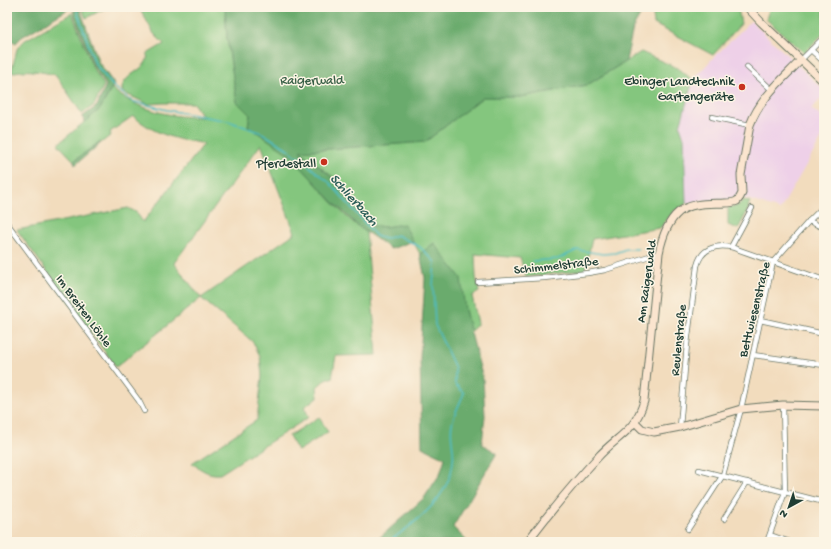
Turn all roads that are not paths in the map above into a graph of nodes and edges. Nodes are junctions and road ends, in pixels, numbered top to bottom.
1 (747, 7) edge
2 (824, 36) edge
3 (811, 50) junction
4 (801, 60) junction
5 (824, 62) edge
6 (747, 66) dead end
7 (824, 82) edge
8 (772, 90) junction
9 (712, 117) dead end
10 (750, 125) junction
11 (824, 206) edge
12 (752, 208) dead end
13 (809, 221) junction
14 (7, 223) edge
15 (824, 228) edge
16 (731, 247) junction
17 (659, 253) junction
18 (773, 262) junction
19 (824, 280) edge
20 (478, 282) dead end
21 (760, 320) junction
22 (824, 334) edge
23 (753, 355) junction
24 (824, 365) edge
25 (783, 405) junction
26 (824, 406) edge
27 (741, 409) junction
28 (144, 411) dead end
29 (635, 422) junction
30 (680, 427) junction
31 (699, 470) dead end
32 (723, 476) junction
33 (746, 482) junction
34 (785, 492) junction
35 (824, 502) edge
36 (724, 519) dead end
37 (688, 529) dead end
38 (770, 535) junction
39 (527, 542) edge
40 (767, 542) edge
41 (790, 542) edge

1 - 4 street
2 - 3 street
3 - 4 street
3 - 5 street
4 - 7 street
4 - 8 street, Am Raigerwald
6 - 8 street
8 - 10 street, Am Raigerwald
9 - 10 street
10 - 17 street, Am Raigerwald
11 - 13 street, Bettwiesenstraße
12 - 16 street
13 - 15 street
13 - 18 street, Bettwiesenstraße
14 - 28 street, Im Breiten Löhle
16 - 18 street
16 - 30 street, Reulenstraße
17 - 20 street, Schimmelstraße
17 - 29 street, Am Raigerwald
18 - 19 street
18 - 21 street, Bettwiesenstraße
21 - 22 street
21 - 23 street, Bettwiesenstraße
23 - 24 street
23 - 27 street, Bettwiesenstraße
25 - 26 street
25 - 27 street
25 - 34 street
27 - 30 street
27 - 32 street, Bettwiesenstraße
29 - 30 street
29 - 39 street
31 - 32 street
32 - 33 street
32 - 37 street, Bettwiesenstraße
33 - 34 street
33 - 36 street
34 - 35 street
34 - 38 street
38 - 40 street
38 - 41 street

